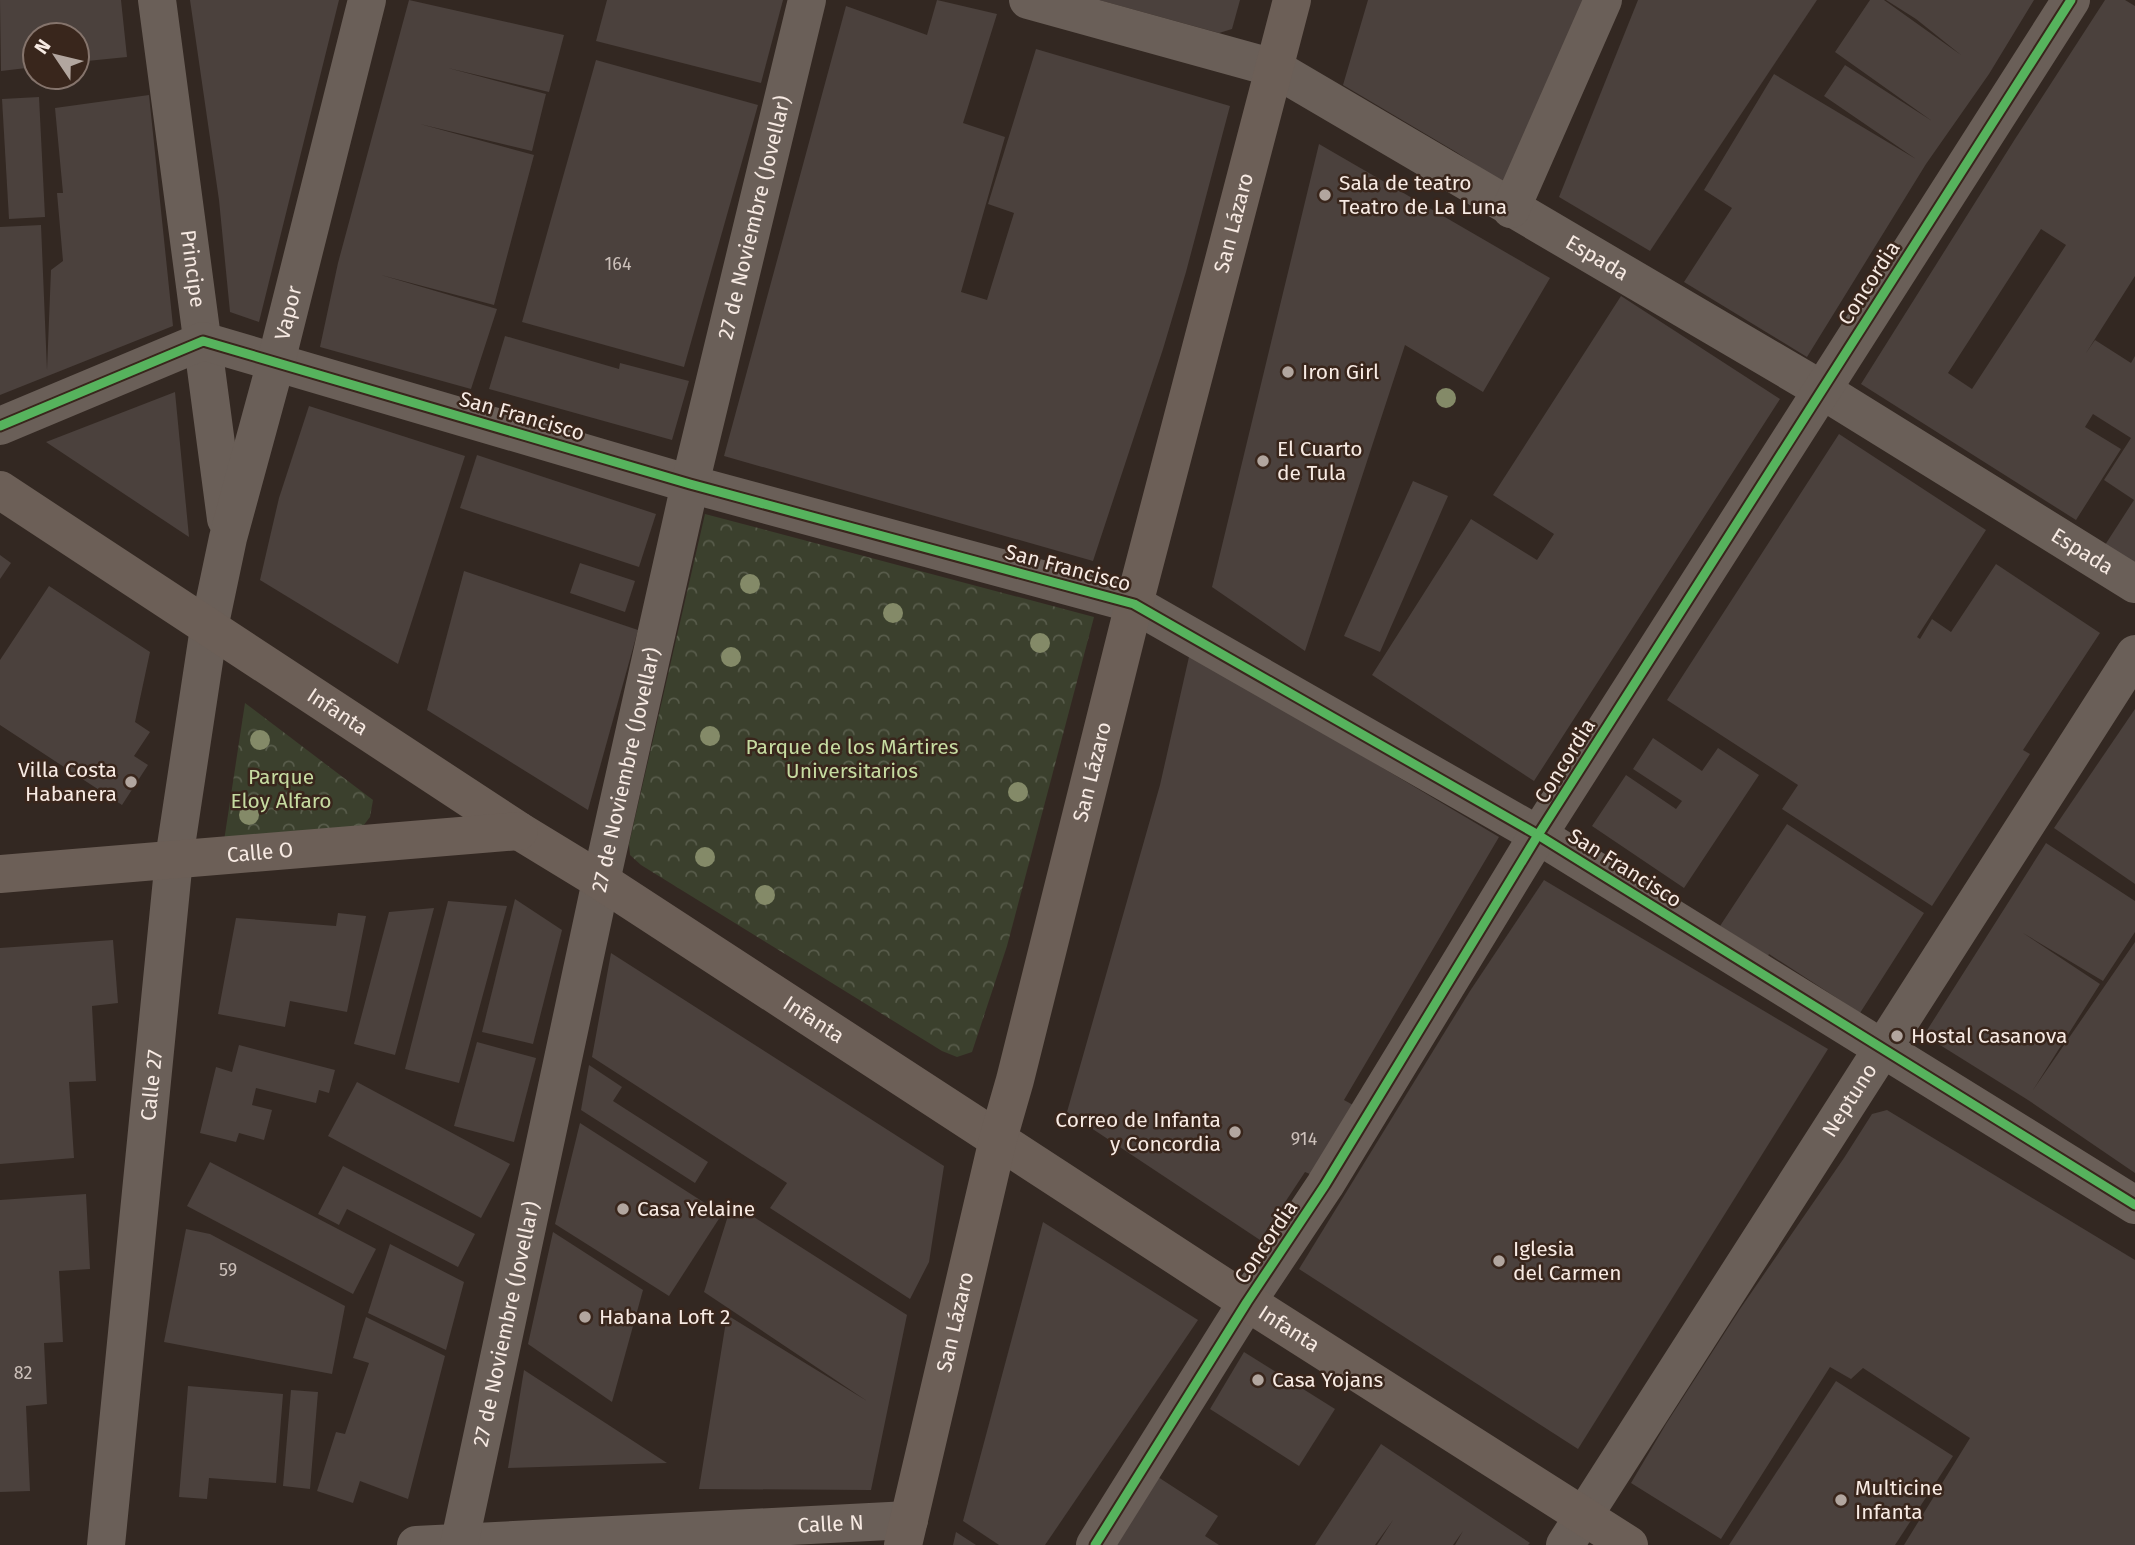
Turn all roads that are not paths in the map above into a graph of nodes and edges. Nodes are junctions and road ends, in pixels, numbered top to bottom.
1 (157, 0) edge
2 (367, 0) edge
3 (807, 0) edge
4 (1028, 0) edge
5 (1292, 0) edge
6 (1603, 0) edge
7 (2071, 0) edge
8 (1274, 68) junction
9 (1511, 209) junction
10 (203, 341) junction
11 (276, 362) junction
12 (1822, 390) junction
13 (0, 426) edge
14 (690, 484) junction
15 (0, 490) edge
16 (228, 538) junction
17 (2135, 584) edge
18 (1134, 604) junction
19 (209, 628) junction
20 (2135, 654) edge
21 (519, 831) junction
22 (1538, 835) junction
23 (174, 859) junction
24 (0, 874) edge
25 (601, 881) junction
26 (1885, 1048) junction
27 (999, 1139) junction
28 (2135, 1205) edge
29 (1247, 1302) junction
30 (1574, 1530) edge
31 (906, 1533) edge
32 (459, 1543) edge
33 (106, 1545) edge
34 (416, 1545) edge
35 (1095, 1545) edge
36 (1629, 1545) edge

1 - 10 street, Principe
2 - 11 street, Vapor
3 - 14 street, 27 de Noviembre (Jovellar)
4 - 8 street, Espada
5 - 8 main road, San Lázaro
6 - 9 street
7 - 12 street, Concordia
8 - 9 street, Espada
8 - 18 main road, San Lázaro
9 - 12 street, Espada
10 - 11 street, San Francisco
10 - 13 street
10 - 16 street, Principe
11 - 14 street, San Francisco
11 - 16 street, Vapor
12 - 17 street, Espada
12 - 22 street, Concordia
14 - 18 street, San Francisco
14 - 25 street, 27 de Noviembre (Jovellar)
15 - 19 main road, Infanta
16 - 19 street, Vapor
18 - 22 street, San Francisco
18 - 27 main road, San Lázaro
19 - 21 main road, Infanta
19 - 23 street, Calle 27
20 - 26 street, Neptuno
21 - 23 main road, Calle O
21 - 25 main road, Infanta
22 - 26 street, San Francisco
22 - 29 street, Concordia
23 - 24 main road, Calle O
23 - 33 street, Calle 27
25 - 27 main road, Infanta
25 - 32 street, 27 de Noviembre (Jovellar)
26 - 28 street, San Francisco
26 - 30 street, Neptuno
27 - 29 main road, Infanta
27 - 31 main road, San Lázaro
29 - 30 main road, Infanta
29 - 35 street, Concordia
30 - 36 main road, Infanta
31 - 32 street, Calle N
32 - 34 street, Calle N

